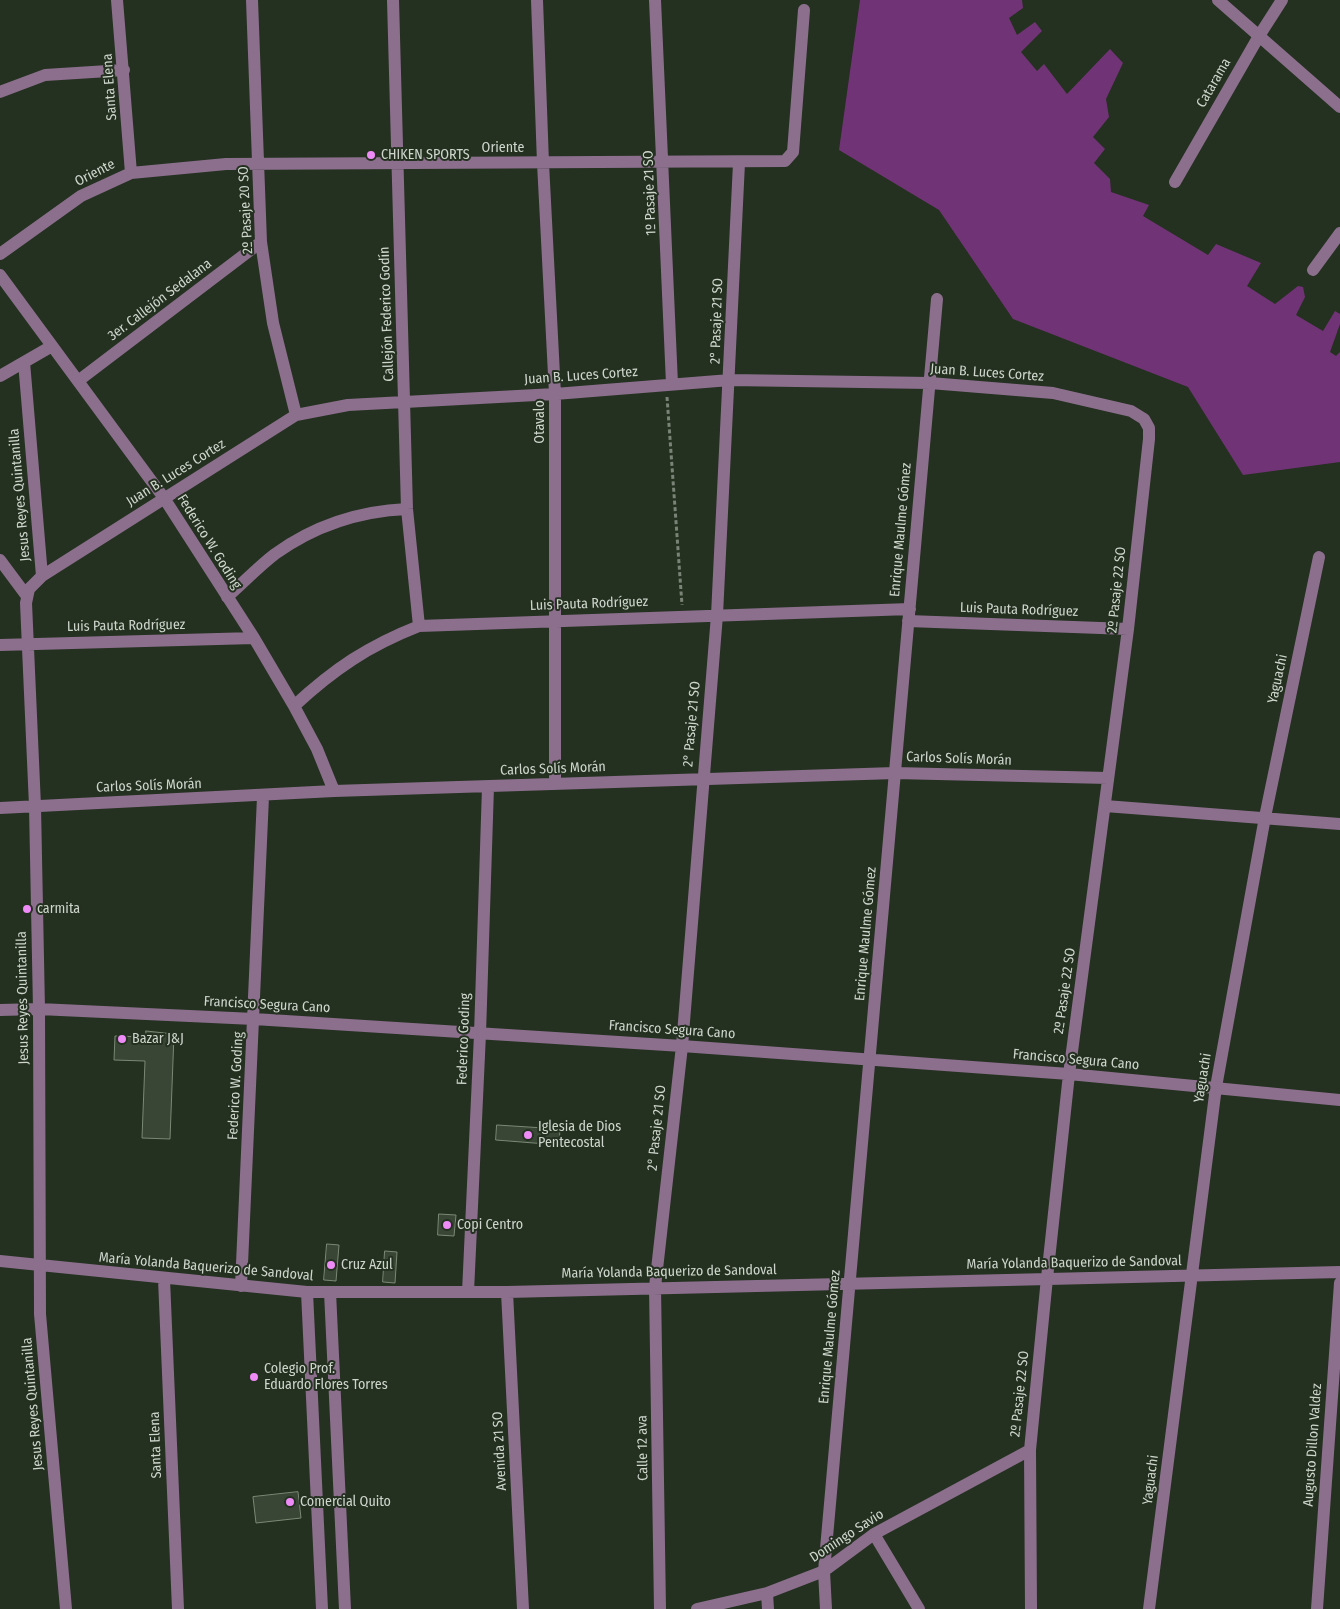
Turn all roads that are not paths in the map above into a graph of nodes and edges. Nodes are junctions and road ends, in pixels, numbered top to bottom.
1 (117, 0) edge
2 (252, 0) edge
3 (393, 0) edge
4 (538, 0) edge
5 (655, 0) edge
6 (1218, 0) edge
7 (1282, 0) edge
8 (804, 10) dead end
9 (1259, 36) junction
10 (124, 70) junction
11 (0, 92) edge
12 (1340, 107) edge
13 (543, 163) junction
14 (664, 163) junction
15 (739, 163) junction
16 (259, 164) junction
17 (398, 164) junction
18 (130, 173) junction
19 (1175, 182) dead end
20 (1340, 233) edge
21 (261, 242) junction
22 (0, 254) edge
23 (1313, 270) dead end
24 (0, 275) edge
25 (937, 299) dead end
26 (52, 346) junction
27 (24, 362) junction
28 (0, 376) edge
29 (730, 380) junction
30 (78, 381) junction
31 (669, 384) junction
32 (930, 384) junction
33 (555, 394) junction
34 (405, 400) junction
35 (296, 415) junction
36 (1149, 439) joint
37 (164, 498) junction
38 (407, 509) junction
39 (1319, 557) dead end
40 (0, 560) edge
41 (42, 576) junction
42 (26, 595) junction
43 (227, 597) junction
44 (717, 615) junction
45 (909, 615) junction
46 (556, 620) junction
47 (419, 626) junction
48 (1128, 629) junction
49 (254, 638) junction
50 (28, 644) junction
51 (0, 645) edge
52 (294, 706) junction
53 (895, 772) junction
54 (702, 778) junction
55 (1108, 778) junction
56 (555, 784) junction
57 (488, 787) junction
58 (334, 791) junction
59 (263, 797) junction
60 (35, 806) junction
61 (1105, 806) junction
62 (0, 808) edge
63 (1265, 817) junction
64 (1340, 824) edge
65 (39, 1009) junction
66 (0, 1010) edge
67 (254, 1019) junction
68 (480, 1034) junction
69 (682, 1046) junction
70 (869, 1059) junction
71 (1068, 1074) junction
72 (1216, 1087) junction
73 (1340, 1100) edge
74 (0, 1261) edge
75 (40, 1266) junction
76 (1340, 1272) edge
77 (1193, 1275) junction
78 (1046, 1278) junction
79 (164, 1279) junction
80 (850, 1283) junction
81 (1340, 1283) edge
82 (241, 1286) junction
83 (655, 1287) junction
84 (307, 1292) junction
85 (330, 1292) junction
86 (468, 1292) junction
87 (507, 1292) junction
88 (1335, 1428) edge
89 (1030, 1450) junction
90 (874, 1534) junction
91 (824, 1571) junction
92 (767, 1593) junction
93 (66, 1609) edge
94 (178, 1609) edge
95 (322, 1609) edge
96 (345, 1609) edge
97 (524, 1609) edge
98 (660, 1609) edge
99 (697, 1609) edge
100 (768, 1609) edge
101 (826, 1609) edge
102 (919, 1609) edge
103 (1031, 1609) edge
104 (1149, 1609) edge
105 (1317, 1609) edge

1 - 10 street, Santa Elena
2 - 16 street, 2º Pasaje 20 SO
3 - 17 street, Callejón Federico Godín
4 - 13 street, Otavalo
5 - 14 street, 1º Pasaje 21 SO
6 - 9 street
7 - 9 street, Catarama
8 - 15 street, Oriente
9 - 12 street
9 - 19 street, Catarama
10 - 11 street
10 - 18 street, Santa Elena
13 - 14 street, Oriente
13 - 17 street, Oriente
13 - 33 street, Otavalo
14 - 15 street, Oriente
14 - 31 street, 1º Pasaje 21 SO
15 - 29 street, 2° Pasaje 21 SO
16 - 17 street, Oriente
16 - 18 street, Oriente
16 - 21 street, 2º Pasaje 20 SO
17 - 34 street, Callejón Federico Godín
18 - 22 street, Oriente
20 - 23 street
21 - 30 street, 3er. Callejón Sedalana
21 - 35 street, 2º Pasaje 20 SO
24 - 26 street, Federico W. Goding
25 - 32 street, Enrique Maulme Gómez
26 - 27 street
26 - 30 street, Federico W. Goding
27 - 28 street
27 - 41 street, Jesus Reyes Quintanilla
29 - 31 street, Juan B. Luces Cortez
29 - 32 street, Juan B. Luces Cortez
29 - 44 street, 2° Pasaje 21 SO
30 - 37 street, Federico W. Goding
31 - 33 street, Juan B. Luces Cortez
32 - 36 street, Juan B. Luces Cortez
32 - 45 street, Enrique Maulme Gómez
33 - 34 street, Juan B. Luces Cortez
33 - 46 street, Otavalo
34 - 35 street, Juan B. Luces Cortez
34 - 38 street, Callejón Federico Godín
35 - 37 street, Juan B. Luces Cortez
36 - 48 street, 2º Pasaje 22 SO
37 - 41 street, Juan B. Luces Cortez
37 - 43 street, Federico W. Goding
38 - 43 street
38 - 47 street, Callejón Federico Godín
39 - 63 street, Yaguachi
40 - 42 street
41 - 42 street, Jesus Reyes Quintanilla
42 - 50 street, Jesus Reyes Quintanilla
43 - 49 street, Federico W. Goding
44 - 45 street, Luis Pauta Rodríguez
44 - 46 street, Luis Pauta Rodríguez
44 - 54 street, 2° Pasaje 21 SO
45 - 48 street, Luis Pauta Rodríguez
45 - 53 street, Enrique Maulme Gómez
46 - 47 street, Luis Pauta Rodríguez
46 - 56 street, Otavalo
47 - 52 street, Luis Pauta Rodríguez
48 - 55 street, 2º Pasaje 22 SO
49 - 50 street, Luis Pauta Rodríguez
49 - 52 street, Federico W. Goding
50 - 51 street, Luis Pauta Rodríguez
50 - 60 street, Jesus Reyes Quintanilla
52 - 58 street, Federico W. Goding
53 - 54 street, Carlos Solís Morán
53 - 55 street, Carlos Solís Morán
53 - 70 street, Enrique Maulme Gómez
54 - 56 street, Carlos Solís Morán
54 - 69 street, 2° Pasaje 21 SO
55 - 61 street, 2º Pasaje 22 SO
56 - 57 street, Carlos Solís Morán
57 - 58 street, Carlos Solís Morán
57 - 68 street, Federico Goding
58 - 59 street, Carlos Solís Morán
59 - 60 street, Carlos Solís Morán
59 - 67 street, Federico W. Goding
60 - 62 street, Carlos Solís Morán
60 - 65 street, Jesus Reyes Quintanilla
61 - 63 street
61 - 71 street, 2º Pasaje 22 SO
63 - 64 street
63 - 72 street, Yaguachi
65 - 66 street, Francisco Segura Cano
65 - 67 street, Francisco Segura Cano
65 - 75 street, Jesus Reyes Quintanilla
67 - 68 street, Francisco Segura Cano
67 - 82 street, Federico W. Goding
68 - 69 street, Francisco Segura Cano
68 - 86 street, Federico Goding
69 - 70 street, Francisco Segura Cano
69 - 83 street, 2° Pasaje 21 SO
70 - 71 street, Francisco Segura Cano
70 - 80 street, Enrique Maulme Gómez
71 - 72 street, Francisco Segura Cano
71 - 78 street, 2º Pasaje 22 SO
72 - 73 street, Francisco Segura Cano
72 - 77 street, Yaguachi
74 - 75 street, María Yolanda Baquerizo de Sandoval
75 - 79 street, María Yolanda Baquerizo de Sandoval
75 - 93 street, Jesus Reyes Quintanilla
76 - 77 street, María Yolanda Baquerizo de Sandoval
77 - 78 street, María Yolanda Baquerizo de Sandoval
77 - 104 street, Yaguachi
78 - 80 street, María Yolanda Baquerizo de Sandoval
78 - 89 street, 2º Pasaje 22 SO
79 - 82 street, María Yolanda Baquerizo de Sandoval
79 - 94 street, Santa Elena
80 - 83 street, María Yolanda Baquerizo de Sandoval
80 - 91 street, Enrique Maulme Gómez
81 - 88 street, Augusto Dillon Valdez
82 - 84 street, María Yolanda Baquerizo de Sandoval
83 - 87 street, María Yolanda Baquerizo de Sandoval
83 - 98 street, Calle 12 ava
84 - 85 street, María Yolanda Baquerizo de Sandoval
84 - 95 street
85 - 86 street, María Yolanda Baquerizo de Sandoval
85 - 96 street
86 - 87 street, María Yolanda Baquerizo de Sandoval
87 - 97 street, Avenida 21 SO
88 - 105 street, Augusto Dillon Valdez
89 - 90 street, Domingo Savio
89 - 103 street, 2º Pasaje 22 SO
90 - 91 street, Domingo Savio
90 - 102 street
91 - 92 street, Domingo Savio
91 - 101 street, Enrique Maulme Gómez
92 - 99 street, Domingo Savio
92 - 100 street

